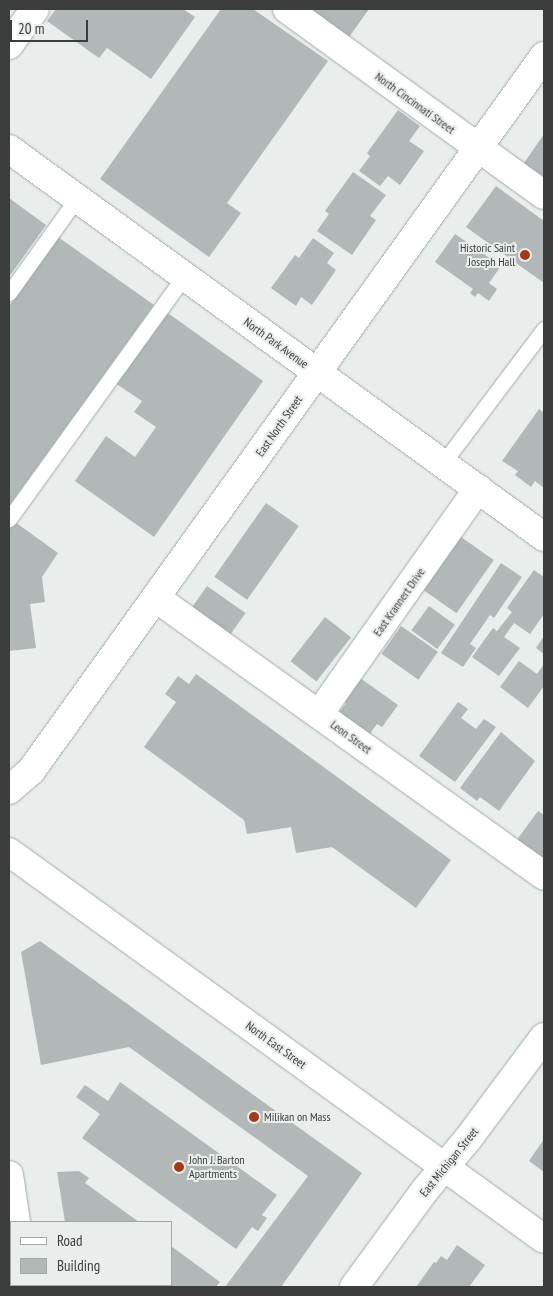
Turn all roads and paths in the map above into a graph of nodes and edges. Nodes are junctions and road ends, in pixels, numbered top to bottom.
1 (35, 9) edge
2 (287, 9) edge
3 (9, 45) edge
4 (544, 56) edge
5 (477, 148) junction
6 (9, 149) edge
7 (544, 195) edge
8 (77, 198) junction
9 (184, 276) junction
10 (9, 293) edge
11 (544, 329) edge
12 (317, 372) junction
13 (443, 463) junction
14 (478, 489) junction
15 (9, 519) edge
16 (544, 537) edge
17 (156, 598) junction
18 (319, 714) junction
19 (9, 790) edge
20 (9, 852) edge
21 (544, 876) edge
22 (544, 1037) edge
23 (444, 1166) junction
24 (9, 1175) edge
25 (16, 1221) edge
26 (544, 1239) edge
27 (354, 1287) edge

1 - 3 main road
2 - 5 main road, North Cincinnati Street
4 - 5 main road, East North Street
5 - 7 main road, North Cincinnati Street
5 - 12 main road, East North Street
6 - 8 main road, North Park Avenue
8 - 9 main road, North Park Avenue
8 - 10 lane
9 - 12 main road, North Park Avenue
9 - 15 lane
11 - 13 lane
12 - 13 main road, North Park Avenue
12 - 17 main road, East North Street
13 - 14 main road, North Park Avenue
14 - 16 main road, North Park Avenue
14 - 18 main road, East Krannert Drive
17 - 18 main road, Leon Street
17 - 19 main road, East North Street
18 - 21 main road, Leon Street
20 - 23 main road, North East Street
22 - 23 main road, East Michigan Street
23 - 26 main road, North East Street
23 - 27 main road, East Michigan Street
24 - 25 main road

